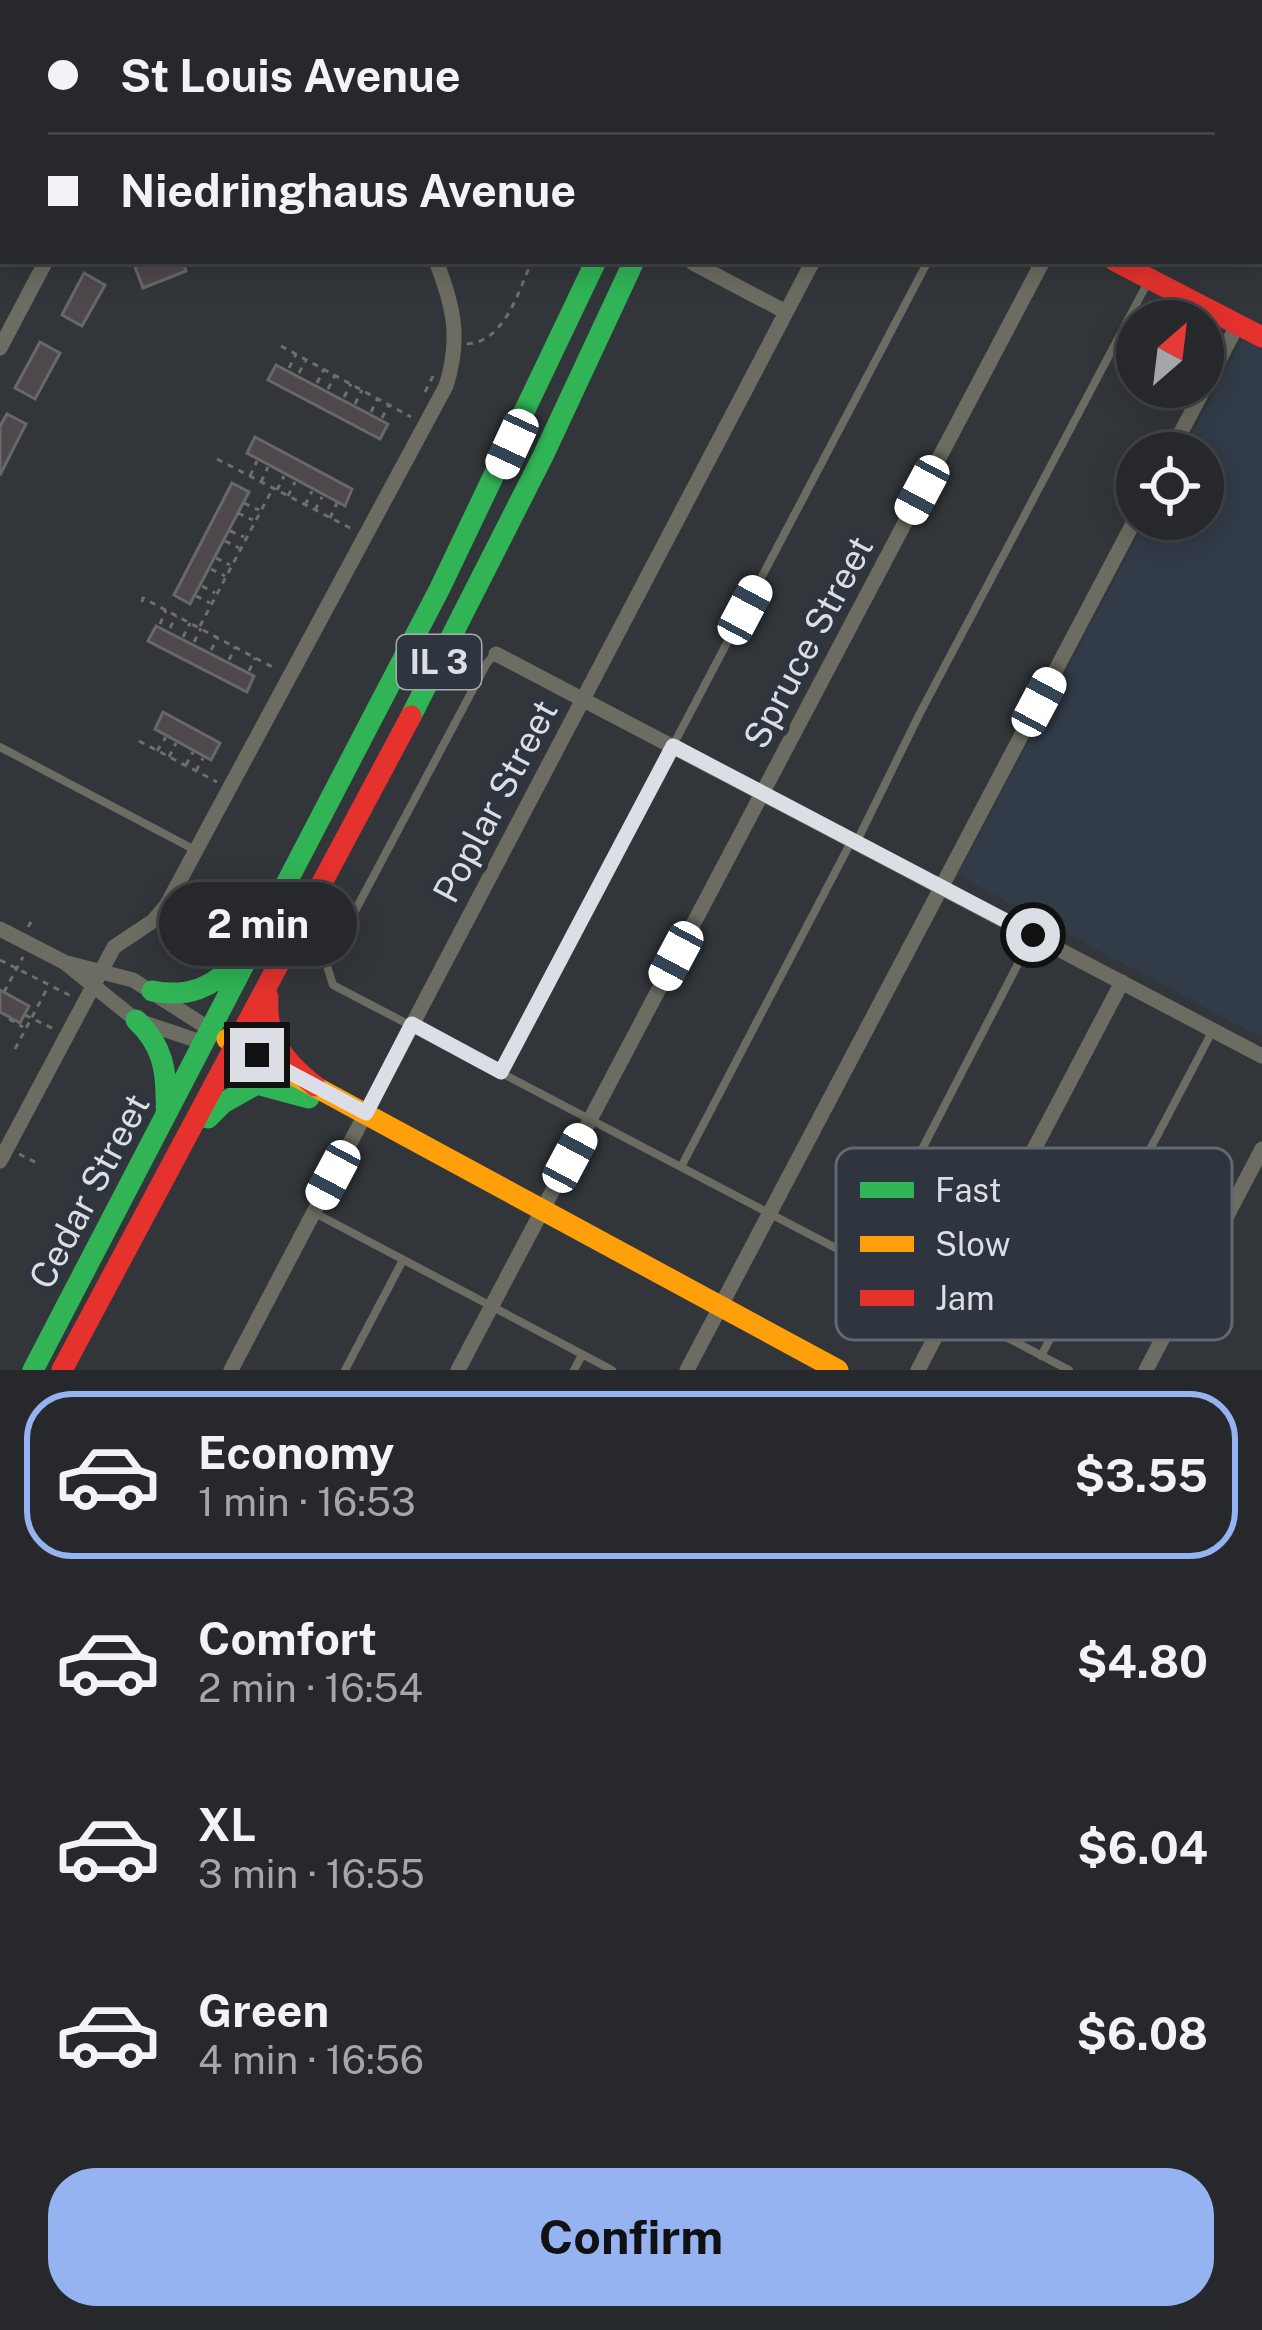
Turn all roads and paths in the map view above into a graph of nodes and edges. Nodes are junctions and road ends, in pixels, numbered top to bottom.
1 (44, 264) edge
2 (437, 264) edge
3 (530, 264) edge
4 (595, 264) edge
5 (633, 264) edge
6 (695, 264) edge
7 (811, 264) edge
8 (926, 264) edge
9 (1041, 264) edge
10 (1121, 264) edge
11 (1150, 279) junction
12 (786, 312) junction
13 (1238, 324) junction
14 (1262, 337) edge
15 (457, 343) junction
16 (281, 346) dead end
17 (0, 348) edge
18 (296, 354) junction
19 (306, 359) junction
20 (440, 361) dead end
21 (289, 368) dead end
22 (324, 369) junction
23 (299, 374) dead end
24 (335, 375) junction
25 (316, 383) dead end
26 (351, 384) junction
27 (328, 389) dead end
28 (362, 390) junction
29 (344, 398) dead end
30 (377, 398) junction
31 (422, 400) dead end
32 (355, 404) dead end
33 (388, 404) junction
34 (370, 412) dead end
35 (382, 418) dead end
36 (412, 418) dead end
37 (1181, 432) edge
38 (218, 459) dead end
39 (257, 461) dead end
40 (268, 467) dead end
41 (250, 476) junction
42 (284, 476) dead end
43 (261, 482) junction
44 (295, 482) dead end
45 (275, 489) junction
46 (312, 491) dead end
47 (288, 496) junction
48 (322, 496) dead end
49 (244, 503) dead end
50 (337, 503) dead end
51 (305, 505) junction
52 (315, 510) junction
53 (260, 511) junction
54 (238, 513) dead end
55 (330, 518) junction
56 (255, 521) junction
57 (354, 530) dead end
58 (230, 531) dead end
59 (246, 538) junction
60 (1124, 540) edge
61 (225, 541) dead end
62 (240, 549) junction
63 (216, 558) dead end
64 (232, 566) junction
65 (211, 569) dead end
66 (226, 577) junction
67 (202, 586) dead end
68 (217, 594) junction
69 (196, 596) dead end
70 (142, 602) dead end
71 (212, 604) junction
72 (166, 610) junction
73 (176, 616) junction
74 (190, 623) junction
75 (160, 624) dead end
76 (170, 628) dead end
77 (200, 628) junction
78 (183, 637) dead end
79 (218, 638) junction
80 (194, 642) dead end
81 (235, 647) junction
82 (211, 650) dead end
83 (246, 652) junction
84 (496, 654) joint
85 (256, 658) junction
86 (229, 660) dead end
87 (239, 665) dead end
88 (249, 670) dead end
89 (280, 671) dead end
90 (583, 699) junction
91 (166, 737) dead end
92 (139, 741) dead end
93 (176, 743) dead end
94 (673, 746) junction
95 (0, 747) edge
96 (157, 751) junction
97 (193, 752) dead end
98 (169, 757) junction
99 (203, 758) dead end
100 (186, 765) junction
101 (196, 771) junction
102 (221, 784) dead end
103 (763, 793) junction
104 (854, 841) junction
105 (197, 850) junction
106 (941, 887) junction
107 (0, 929) edge
108 (1033, 935) junction
109 (256, 941) junction
110 (30, 945) junction
111 (96, 978) junction
112 (1122, 982) junction
113 (48, 985) dead end
114 (269, 986) junction
115 (152, 991) junction
116 (4, 992) dead end
117 (28, 1017) junction
118 (9, 1019) dead end
119 (136, 1020) junction
120 (412, 1024) junction
121 (25, 1028) junction
122 (56, 1030) dead end
123 (1213, 1030) junction
124 (208, 1037) junction
125 (15, 1049) dead end
126 (235, 1052) junction
127 (1262, 1056) edge
128 (501, 1072) junction
129 (312, 1092) junction
130 (166, 1116) junction
131 (363, 1119) junction
132 (590, 1120) junction
133 (185, 1144) junction
134 (922, 1148) edge
135 (1035, 1148) edge
136 (1151, 1148) edge
137 (1262, 1149) edge
138 (0, 1161) edge
139 (681, 1168) junction
140 (1232, 1206) edge
141 (314, 1212) junction
142 (541, 1213) junction
143 (770, 1214) junction
144 (836, 1249) edge
145 (403, 1260) junction
146 (491, 1307) junction
147 (720, 1308) junction
148 (934, 1340) edge
149 (1010, 1340) edge
150 (1049, 1340) edge
151 (1162, 1340) edge
152 (582, 1354) junction
153 (1041, 1356) junction
154 (33, 1370) edge
155 (62, 1370) edge
156 (231, 1370) edge
157 (344, 1370) edge
158 (458, 1370) edge
159 (574, 1370) edge
160 (612, 1370) edge
161 (687, 1370) edge
162 (838, 1370) edge
163 (918, 1370) edge
164 (1069, 1370) edge
165 (1146, 1370) edge

1 - 17 street
2 - 15 street
3 - 15 path
4 - 109 main road, IL 3
5 - 114 main road, IL 3
6 - 12 street
7 - 12 street, Poplar Street
8 - 94 lane
9 - 103 street, Spruce Street
10 - 11 main road
11 - 13 main road
11 - 104 lane
12 - 90 street, Poplar Street
13 - 14 main road
13 - 37 street
15 - 105 street
16 - 18 path
18 - 19 path
18 - 21 path
19 - 22 path
19 - 23 path
20 - 31 path
22 - 24 path
22 - 25 path
24 - 26 path
24 - 27 path
26 - 28 path
26 - 29 path
28 - 30 path
28 - 32 path
30 - 33 path
30 - 34 path
33 - 35 path
33 - 36 path
38 - 41 path
39 - 41 path
40 - 43 path
41 - 43 path
42 - 45 path
43 - 45 path
44 - 47 path
45 - 47 path
45 - 53 path
46 - 51 path
47 - 51 path
48 - 52 path
49 - 53 path
50 - 55 path
51 - 52 path
52 - 55 path
53 - 56 path
54 - 56 path
55 - 57 path
56 - 59 path
58 - 59 path
59 - 62 path
60 - 106 street
61 - 62 path
62 - 64 path
63 - 64 path
64 - 66 path
65 - 66 path
66 - 68 path
67 - 68 path
68 - 71 path
69 - 71 path
70 - 72 path
71 - 77 path
72 - 73 path
72 - 75 path
73 - 74 path
73 - 76 path
74 - 77 path
74 - 78 path
77 - 79 path
77 - 80 path
79 - 81 path
79 - 82 path
81 - 83 path
81 - 86 path
83 - 85 path
83 - 87 path
84 - 90 street
84 - 120 lane
85 - 88 path
85 - 89 path
90 - 94 street
90 - 120 street, Poplar Street
91 - 96 path
92 - 96 path
93 - 98 path
94 - 103 street
94 - 128 lane
95 - 105 lane
96 - 98 path
97 - 100 path
98 - 100 path
99 - 101 path
100 - 101 path
101 - 102 path
103 - 104 street
103 - 132 street, Spruce Street
104 - 106 street
104 - 139 lane
105 - 111 street
106 - 108 street
106 - 143 street
107 - 110 street
108 - 112 street
108 - 134 lane
109 - 115 main road
109 - 124 main road, IL 3
110 - 111 street
110 - 116 path
111 - 115 street
111 - 119 street
111 - 138 street
112 - 123 street
112 - 135 street
113 - 117 path
114 - 126 main road, IL 3
114 - 129 main road
115 - 124 street
117 - 121 path
117 - 122 path
118 - 121 path
119 - 124 street
119 - 130 main road
120 - 128 lane
120 - 131 street, Poplar Street
121 - 125 path
123 - 127 street
123 - 136 lane
124 - 126 main road
124 - 130 main road, Cedar Street / IL 3
126 - 129 main road
126 - 133 main road, Cedar Street / IL 3
128 - 132 lane
129 - 131 main road
129 - 133 main road
130 - 154 main road, Cedar Street / IL 3
131 - 141 street, Poplar Street
131 - 142 main road
132 - 139 lane
132 - 142 street, Spruce Street
133 - 155 main road, Cedar Street / IL 3
137 - 140 street
139 - 143 lane
141 - 145 lane
141 - 156 street, Poplar Street
142 - 146 street, Spruce Street
142 - 147 main road
143 - 144 lane
143 - 147 street
145 - 146 lane
145 - 157 lane
146 - 152 lane
146 - 158 street, Spruce Street
147 - 161 street
147 - 162 main road
148 - 163 street
149 - 153 lane
150 - 153 lane
151 - 165 street
152 - 159 lane
152 - 160 lane
153 - 164 lane

